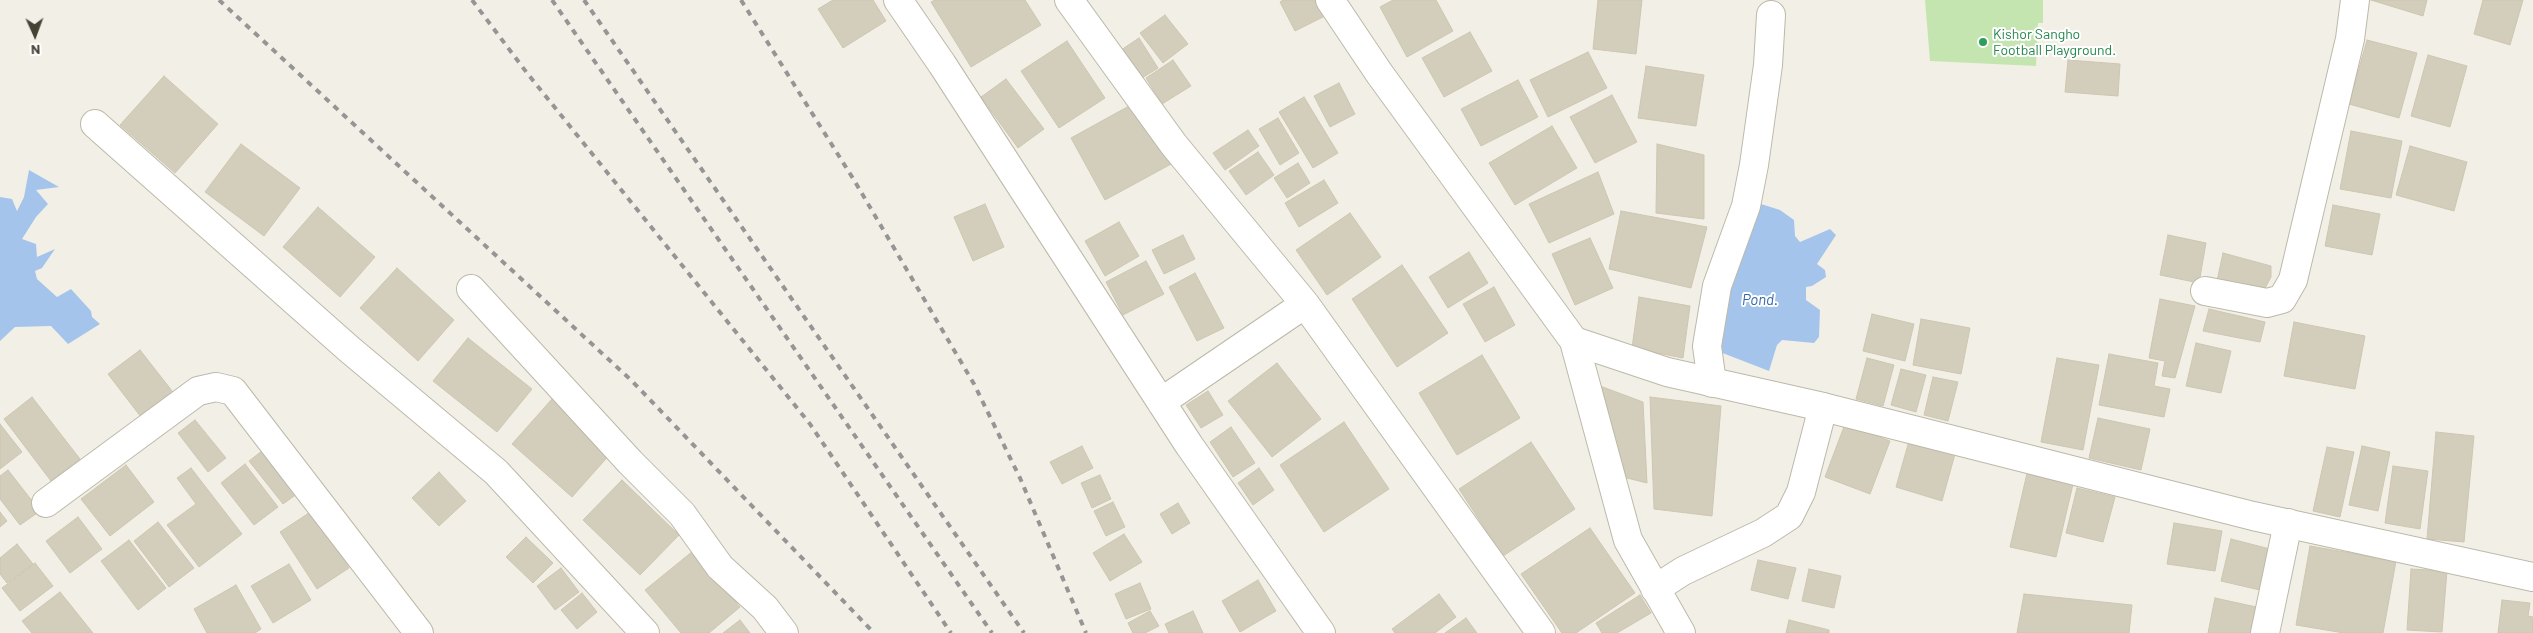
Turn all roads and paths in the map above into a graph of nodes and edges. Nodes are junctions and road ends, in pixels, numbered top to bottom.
1 (898, 0) edge
2 (1069, 0) edge
3 (1330, 0) edge
4 (2355, 0) edge
5 (1771, 15) dead end
6 (95, 124) dead end
7 (471, 289) dead end
8 (2206, 291) dead end
9 (1305, 304) junction
10 (1574, 341) junction
11 (1712, 383) junction
12 (1161, 402) junction
13 (1823, 407) junction
14 (46, 503) dead end
15 (2288, 523) junction
16 (2533, 577) edge
17 (1655, 589) junction
18 (419, 633) edge
19 (645, 633) edge
20 (784, 633) edge
21 (1321, 633) edge
22 (1542, 633) edge
23 (1681, 633) edge
24 (2265, 633) edge

1 - 12 street
2 - 9 street
3 - 10 street
4 - 8 street
5 - 11 street
6 - 19 street
7 - 20 street
9 - 12 street
9 - 22 street
10 - 11 street
10 - 17 street
11 - 13 street
12 - 21 street
13 - 15 street
13 - 17 street
14 - 18 street
15 - 16 street
15 - 24 street
17 - 23 street

